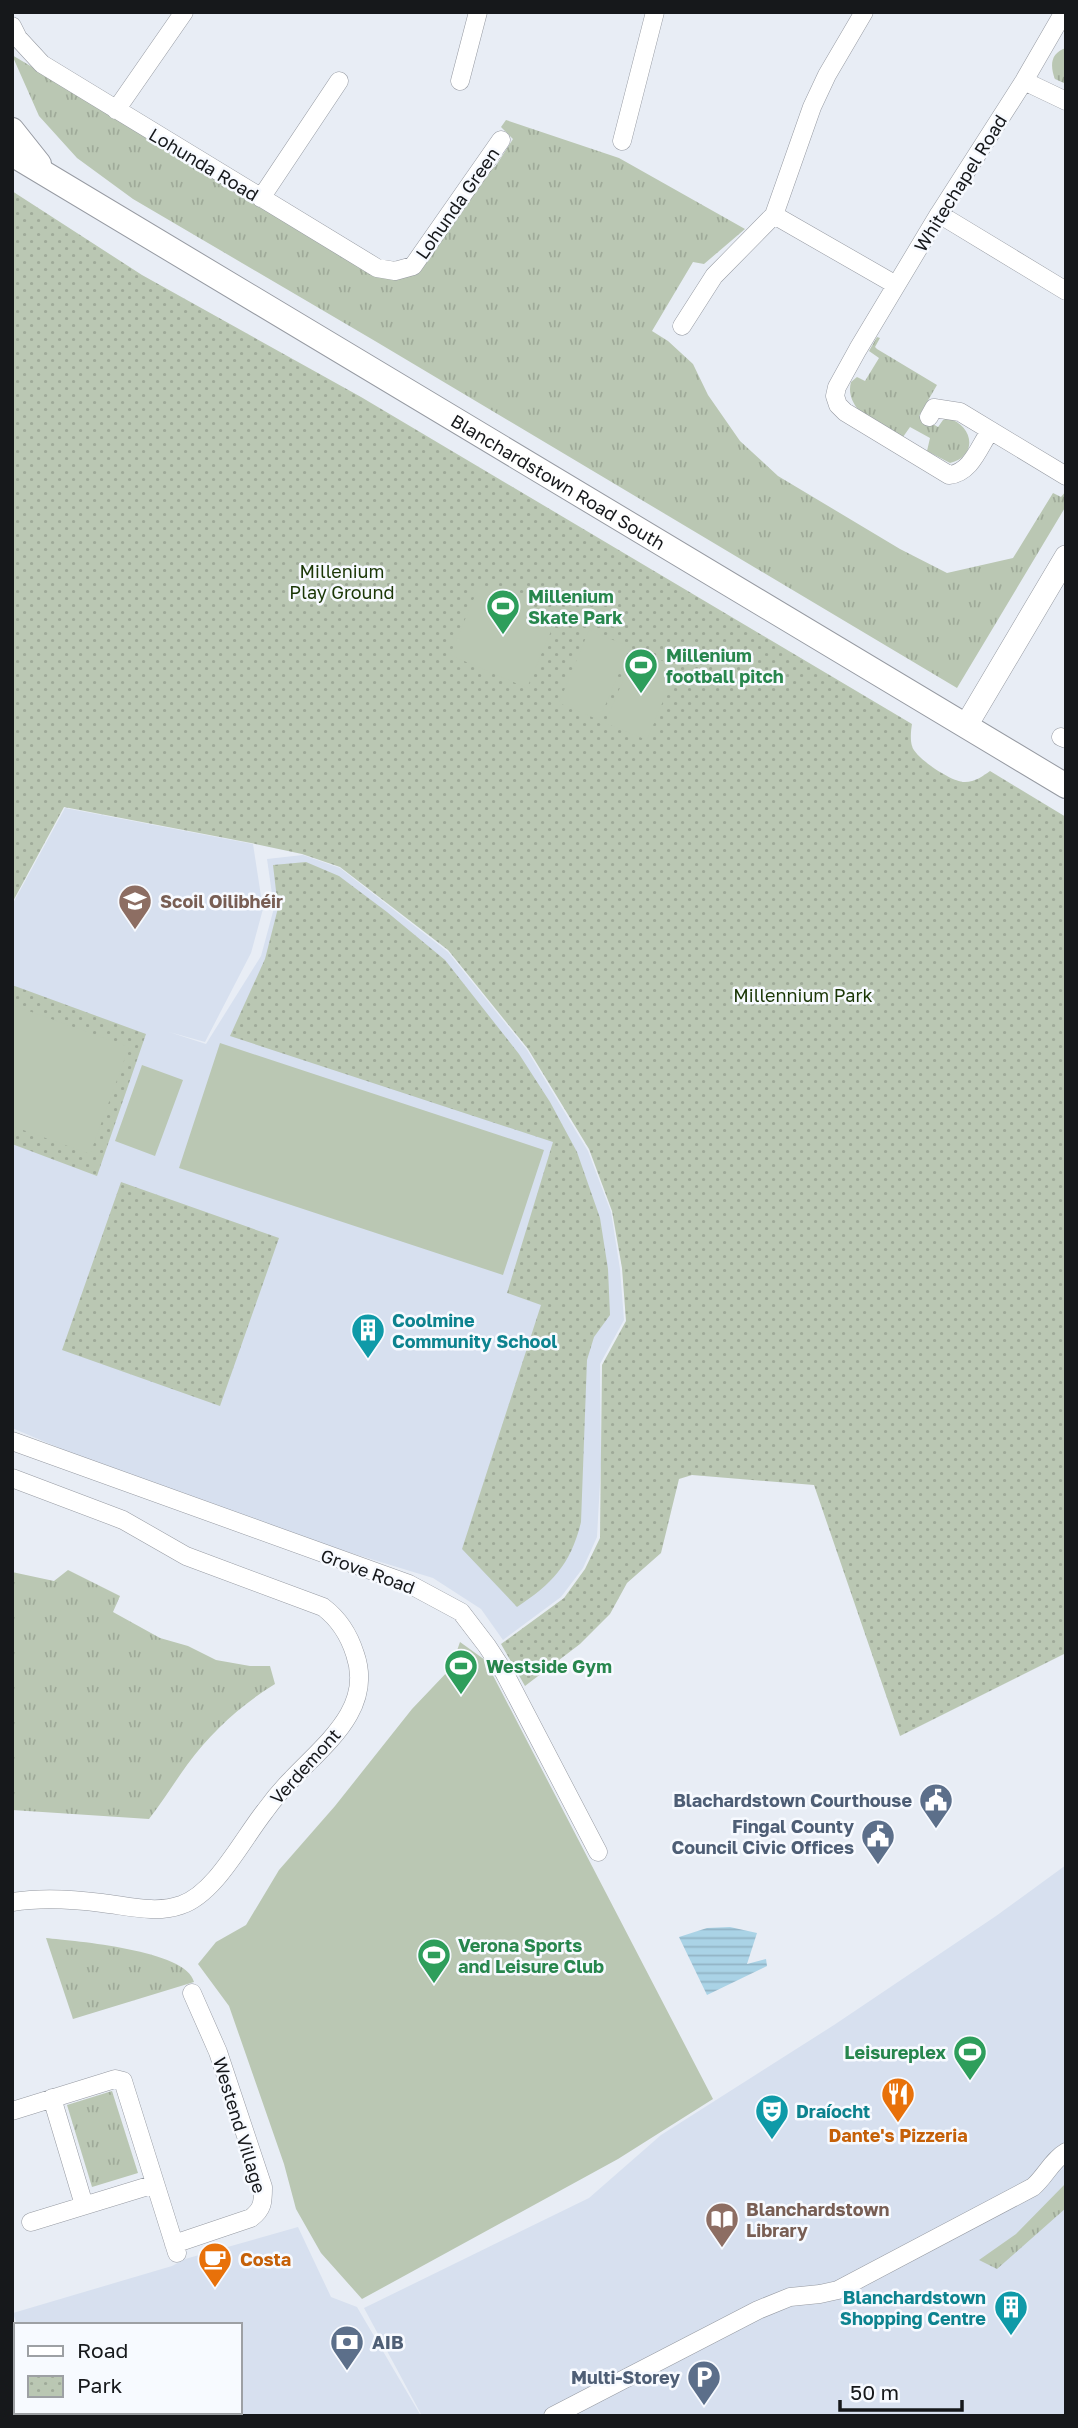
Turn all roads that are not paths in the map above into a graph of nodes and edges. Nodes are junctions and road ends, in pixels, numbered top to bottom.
1 (184, 12) edge
2 (478, 12) edge
3 (655, 12) edge
4 (864, 12) edge
5 (1061, 16) edge
6 (12, 26) edge
7 (339, 81) dead end
8 (460, 81) dead end
9 (1024, 81) junction
10 (1066, 102) edge
11 (117, 110) junction
12 (12, 130) edge
13 (501, 140) dead end
14 (622, 141) dead end
15 (12, 154) edge
16 (51, 178) junction
17 (261, 198) junction
18 (939, 214) junction
19 (774, 215) junction
20 (413, 266) joint
21 (896, 285) junction
22 (1066, 291) edge
23 (682, 326) dead end
24 (929, 417) dead end
25 (990, 430) junction
26 (1066, 476) edge
27 (1066, 557) edge
28 (967, 724) junction
29 (1066, 786) edge
30 (12, 1441) edge
31 (12, 1478) edge
32 (598, 1852) dead end
33 (12, 1902) edge
34 (192, 1993) dead end
35 (52, 2098) junction
36 (12, 2111) edge
37 (1066, 2152) edge
38 (155, 2184) junction
39 (84, 2205) junction
40 (31, 2222) dead end
41 (553, 2416) edge

1 - 11 street
2 - 8 street
3 - 14 street
4 - 19 street
5 - 9 street, Whitechapel Road
6 - 11 street, Lohunda Road
7 - 17 street
9 - 10 street
9 - 18 street, Whitechapel Road
11 - 17 street, Lohunda Road
12 - 16 main road, Blanchardstown Road South
13 - 20 street, Lohunda Green
15 - 16 main road, Blanchardstown Road South
16 - 28 main road, Blanchardstown Road South
17 - 20 street, Lohunda Road
18 - 21 street, Whitechapel Road
18 - 22 street
19 - 21 street
19 - 23 street
21 - 25 street, Whitechapel Road
24 - 25 street
25 - 26 street
27 - 28 street
28 - 29 main road, Blanchardstown Road South
30 - 32 street, Grove Road
31 - 33 street, Verdemont
34 - 38 street, Westend Village
35 - 36 street, Westend Village
35 - 38 street, Westend Village
35 - 39 street
37 - 41 street
38 - 39 street
39 - 40 street

